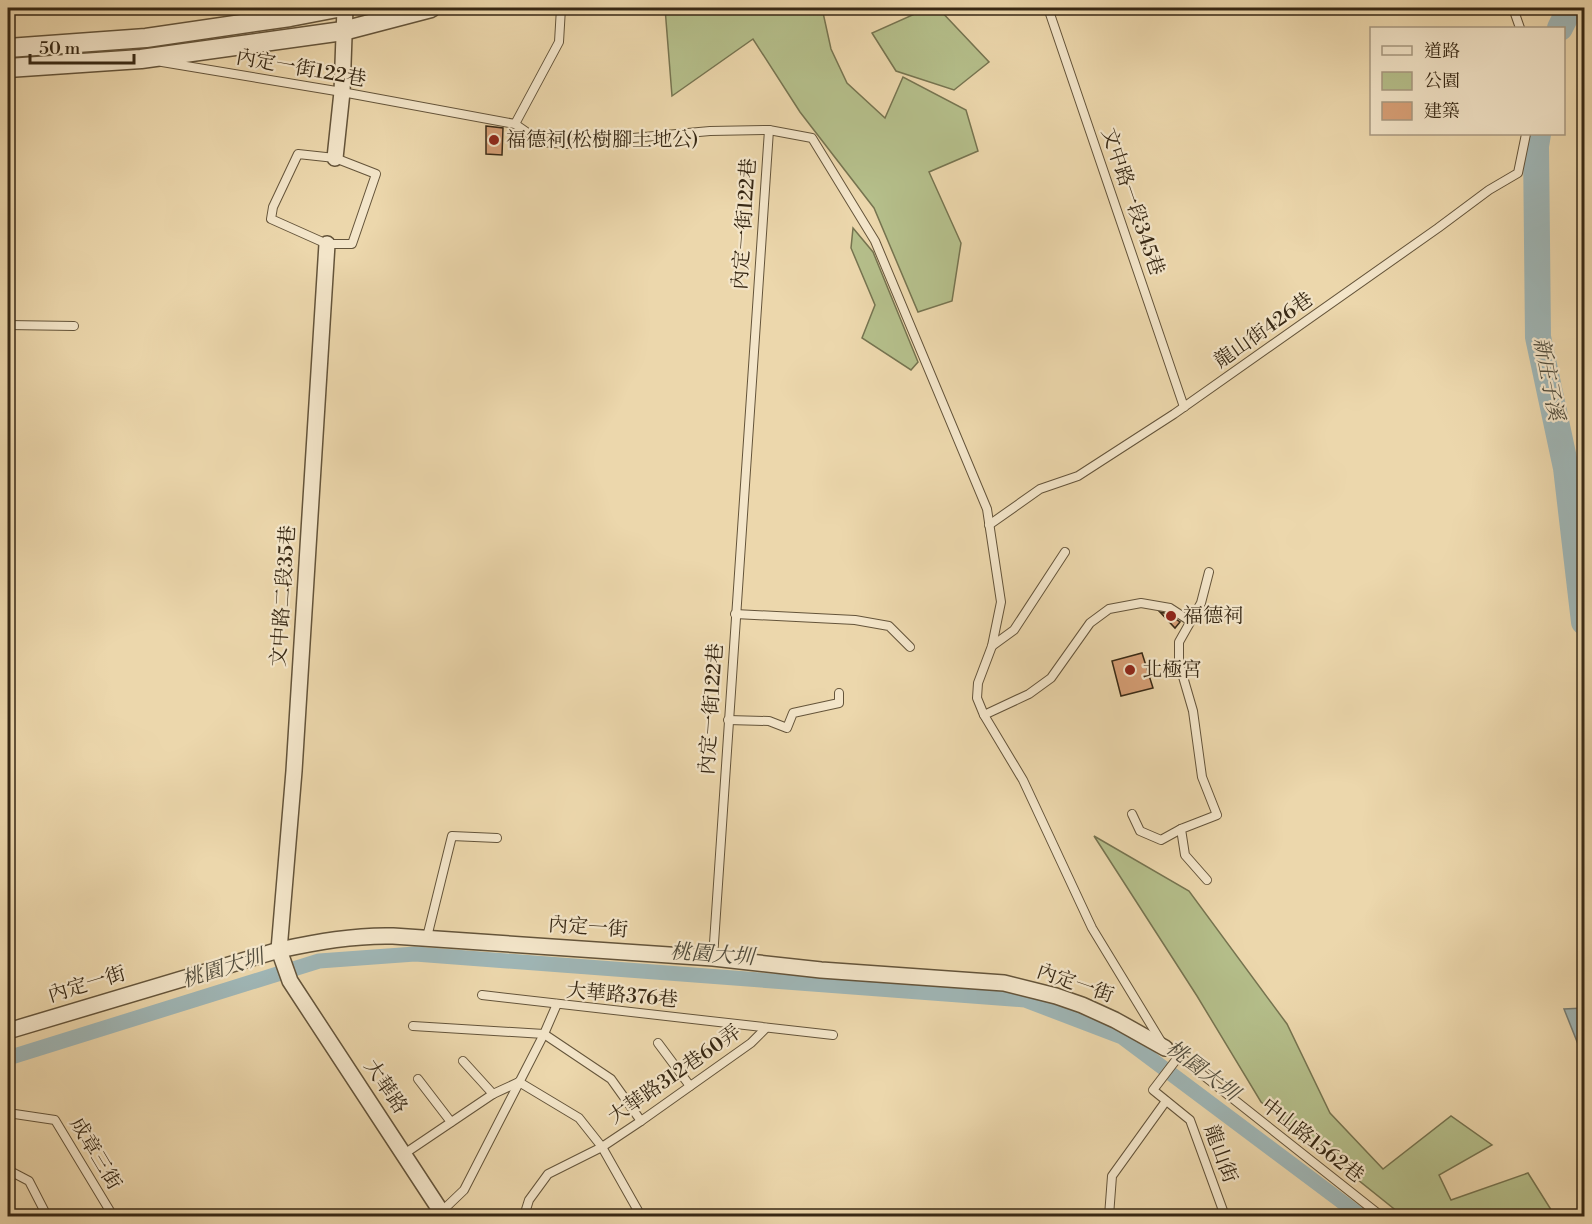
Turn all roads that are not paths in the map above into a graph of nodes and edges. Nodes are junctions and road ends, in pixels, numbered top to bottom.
1 (337, 8) edge
2 (345, 8) edge
3 (430, 8) edge
4 (561, 8) edge
5 (1048, 8) edge
6 (1513, 8) edge
7 (1520, 27) edge
8 (344, 31) junction
9 (8, 48) edge
10 (141, 59) junction
11 (8, 68) edge
12 (342, 92) junction
13 (515, 124) junction
14 (768, 130) junction
15 (1526, 135) edge
16 (335, 158) junction
17 (327, 244) junction
18 (8, 325) edge
19 (74, 326) dead end
20 (1184, 407) junction
21 (989, 525) junction
22 (1065, 552) dead end
23 (1209, 572) dead end
24 (735, 614) junction
25 (1190, 621) junction
26 (910, 646) dead end
27 (992, 646) junction
28 (839, 693) dead end
29 (984, 715) junction
30 (728, 720) junction
31 (1132, 814) dead end
32 (1181, 829) junction
33 (497, 838) dead end
34 (1207, 880) dead end
35 (427, 937) junction
36 (279, 950) junction
37 (713, 958) junction
38 (482, 995) dead end
39 (556, 1004) junction
40 (413, 1026) dead end
41 (766, 1028) junction
42 (8, 1031) edge
43 (544, 1034) junction
44 (833, 1035) dead end
45 (658, 1043) dead end
46 (1165, 1048) junction
47 (1179, 1057) junction
48 (463, 1061) dead end
49 (418, 1078) dead end
50 (519, 1082) junction
51 (690, 1086) junction
52 (493, 1094) junction
53 (1166, 1101) junction
54 (8, 1113) edge
55 (641, 1121) junction
56 (451, 1122) junction
57 (602, 1147) junction
58 (404, 1154) junction
59 (8, 1170) edge
60 (443, 1214) edge
61 (47, 1216) edge
62 (113, 1216) edge
63 (524, 1216) edge
64 (641, 1216) edge
65 (1109, 1216) edge
66 (1225, 1216) edge
67 (1381, 1216) edge

1 - 9 street
2 - 8 street
3 - 8 street
4 - 13 lane
5 - 20 lane, 文中路一段345巷
6 - 7 lane
8 - 10 street
8 - 12 street
10 - 11 street
10 - 12 lane, 內定一街122巷
12 - 13 lane, 內定一街122巷
12 - 16 street
13 - 14 lane, 內定一街122巷
14 - 21 lane
14 - 24 lane, 內定一街122巷
15 - 20 lane, 龍山街426巷
16 - 17 lane
16 - 17 lane
17 - 36 street, 文中路二段35巷
18 - 19 lane
20 - 21 lane, 龍山街426巷
21 - 27 lane
22 - 27 lane
23 - 25 lane
24 - 26 lane
24 - 30 lane, 內定一街122巷
25 - 29 lane
25 - 32 lane
27 - 29 lane
28 - 30 lane
29 - 46 lane
30 - 37 lane, 內定一街122巷
31 - 32 lane
32 - 34 lane
33 - 35 lane
35 - 36 street, 內定一街
35 - 37 street, 內定一街
36 - 42 street, 內定一街
36 - 58 street, 大華路
37 - 46 street, 內定一街
38 - 39 lane
39 - 41 lane, 大華路376巷
39 - 43 lane, 大華路376巷
40 - 43 lane
41 - 44 lane, 大華路376巷
41 - 51 lane, 大華路312巷60弄
43 - 50 lane, 大華路376巷
43 - 55 lane
45 - 51 lane
46 - 47 lane, 中山路1562巷
47 - 53 lane, 龍山街
47 - 67 lane, 中山路1562巷
48 - 52 lane
49 - 56 lane
50 - 52 lane
50 - 57 lane
50 - 60 lane, 大華路376巷
51 - 55 lane, 大華路312巷60弄
52 - 56 lane
53 - 65 lane
53 - 66 lane, 龍山街
54 - 62 lane, 成章三街
55 - 57 lane, 大華路312巷60弄
56 - 58 lane
57 - 63 lane, 大華路312巷60弄
57 - 64 lane
58 - 60 street, 大華路
59 - 61 lane

